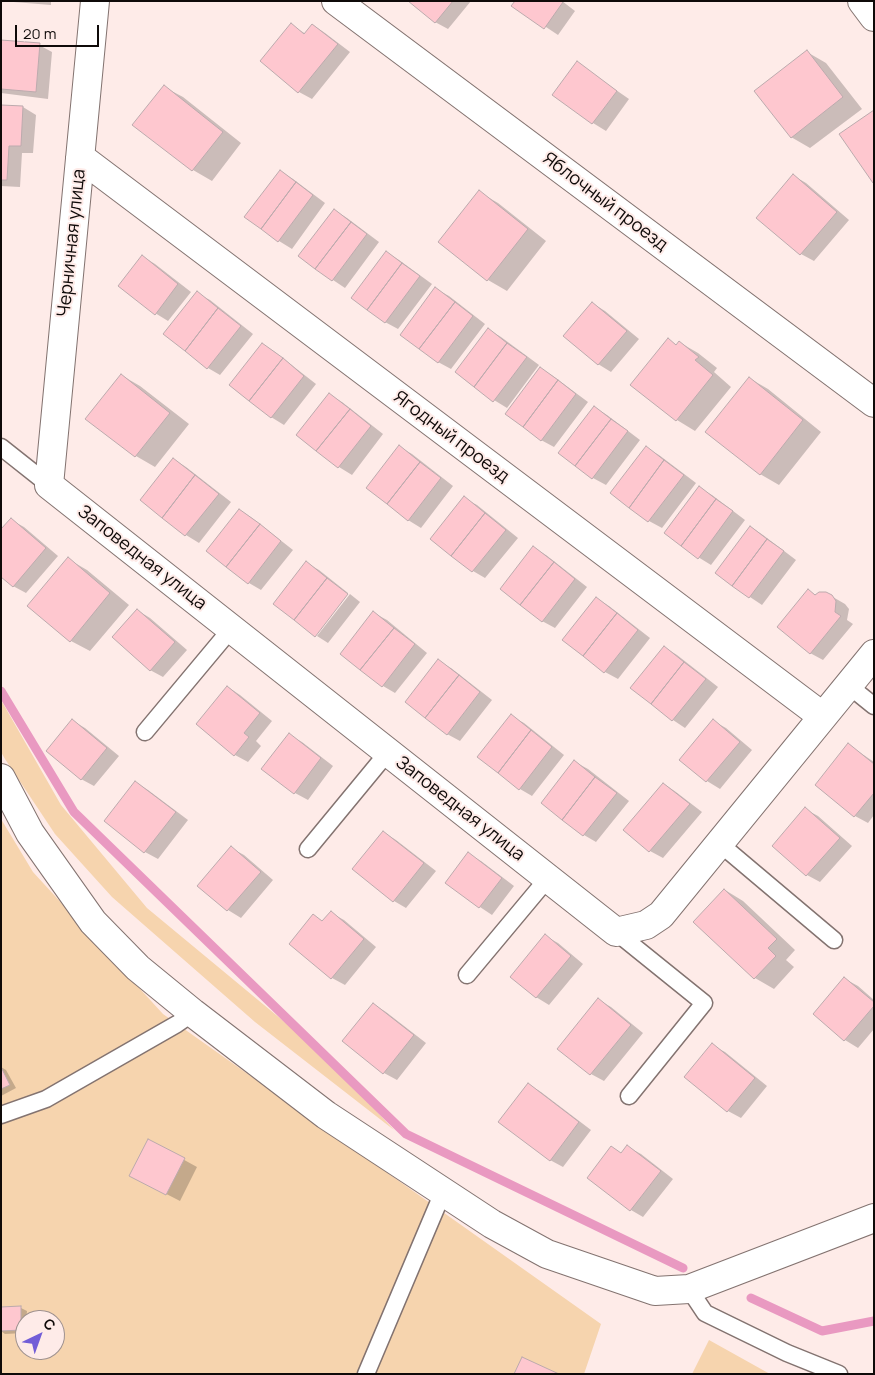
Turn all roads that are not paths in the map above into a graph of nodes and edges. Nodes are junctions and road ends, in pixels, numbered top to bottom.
1 (95, 1) edge
2 (336, 1) edge
3 (862, 1) edge
4 (874, 17) edge
5 (80, 157) junction
6 (874, 403) edge
7 (1, 447) edge
8 (49, 485) junction
9 (231, 629) junction
10 (874, 654) edge
11 (848, 685) junction
12 (874, 706) edge
13 (822, 716) junction
14 (145, 732) dead end
15 (388, 752) junction
16 (1, 778) edge
17 (719, 843) junction
18 (308, 849) dead end
19 (548, 878) junction
20 (616, 932) junction
21 (834, 940) dead end
22 (467, 975) dead end
23 (193, 1013) junction
24 (629, 1096) dead end
25 (1, 1115) edge
26 (443, 1192) junction
27 (874, 1218) edge
28 (689, 1288) junction
29 (366, 1374) edge
30 (839, 1374) edge

1 - 5 street, Черничная улица
2 - 6 street, Яблочный проезд
3 - 4 street
5 - 8 street, Черничная улица
5 - 13 street, Ягодный проезд
7 - 8 lane, Заповедная улица
8 - 9 street, Заповедная улица
9 - 14 lane
9 - 15 street, Заповедная улица
10 - 11 street
11 - 12 lane
11 - 13 street
13 - 17 street
15 - 18 lane
15 - 19 street, Заповедная улица
16 - 23 street
17 - 20 street
17 - 21 lane
19 - 20 street, Заповедная улица
19 - 22 lane
20 - 24 lane
23 - 25 lane
23 - 26 street
26 - 28 street
26 - 29 lane
27 - 28 street
28 - 30 lane

